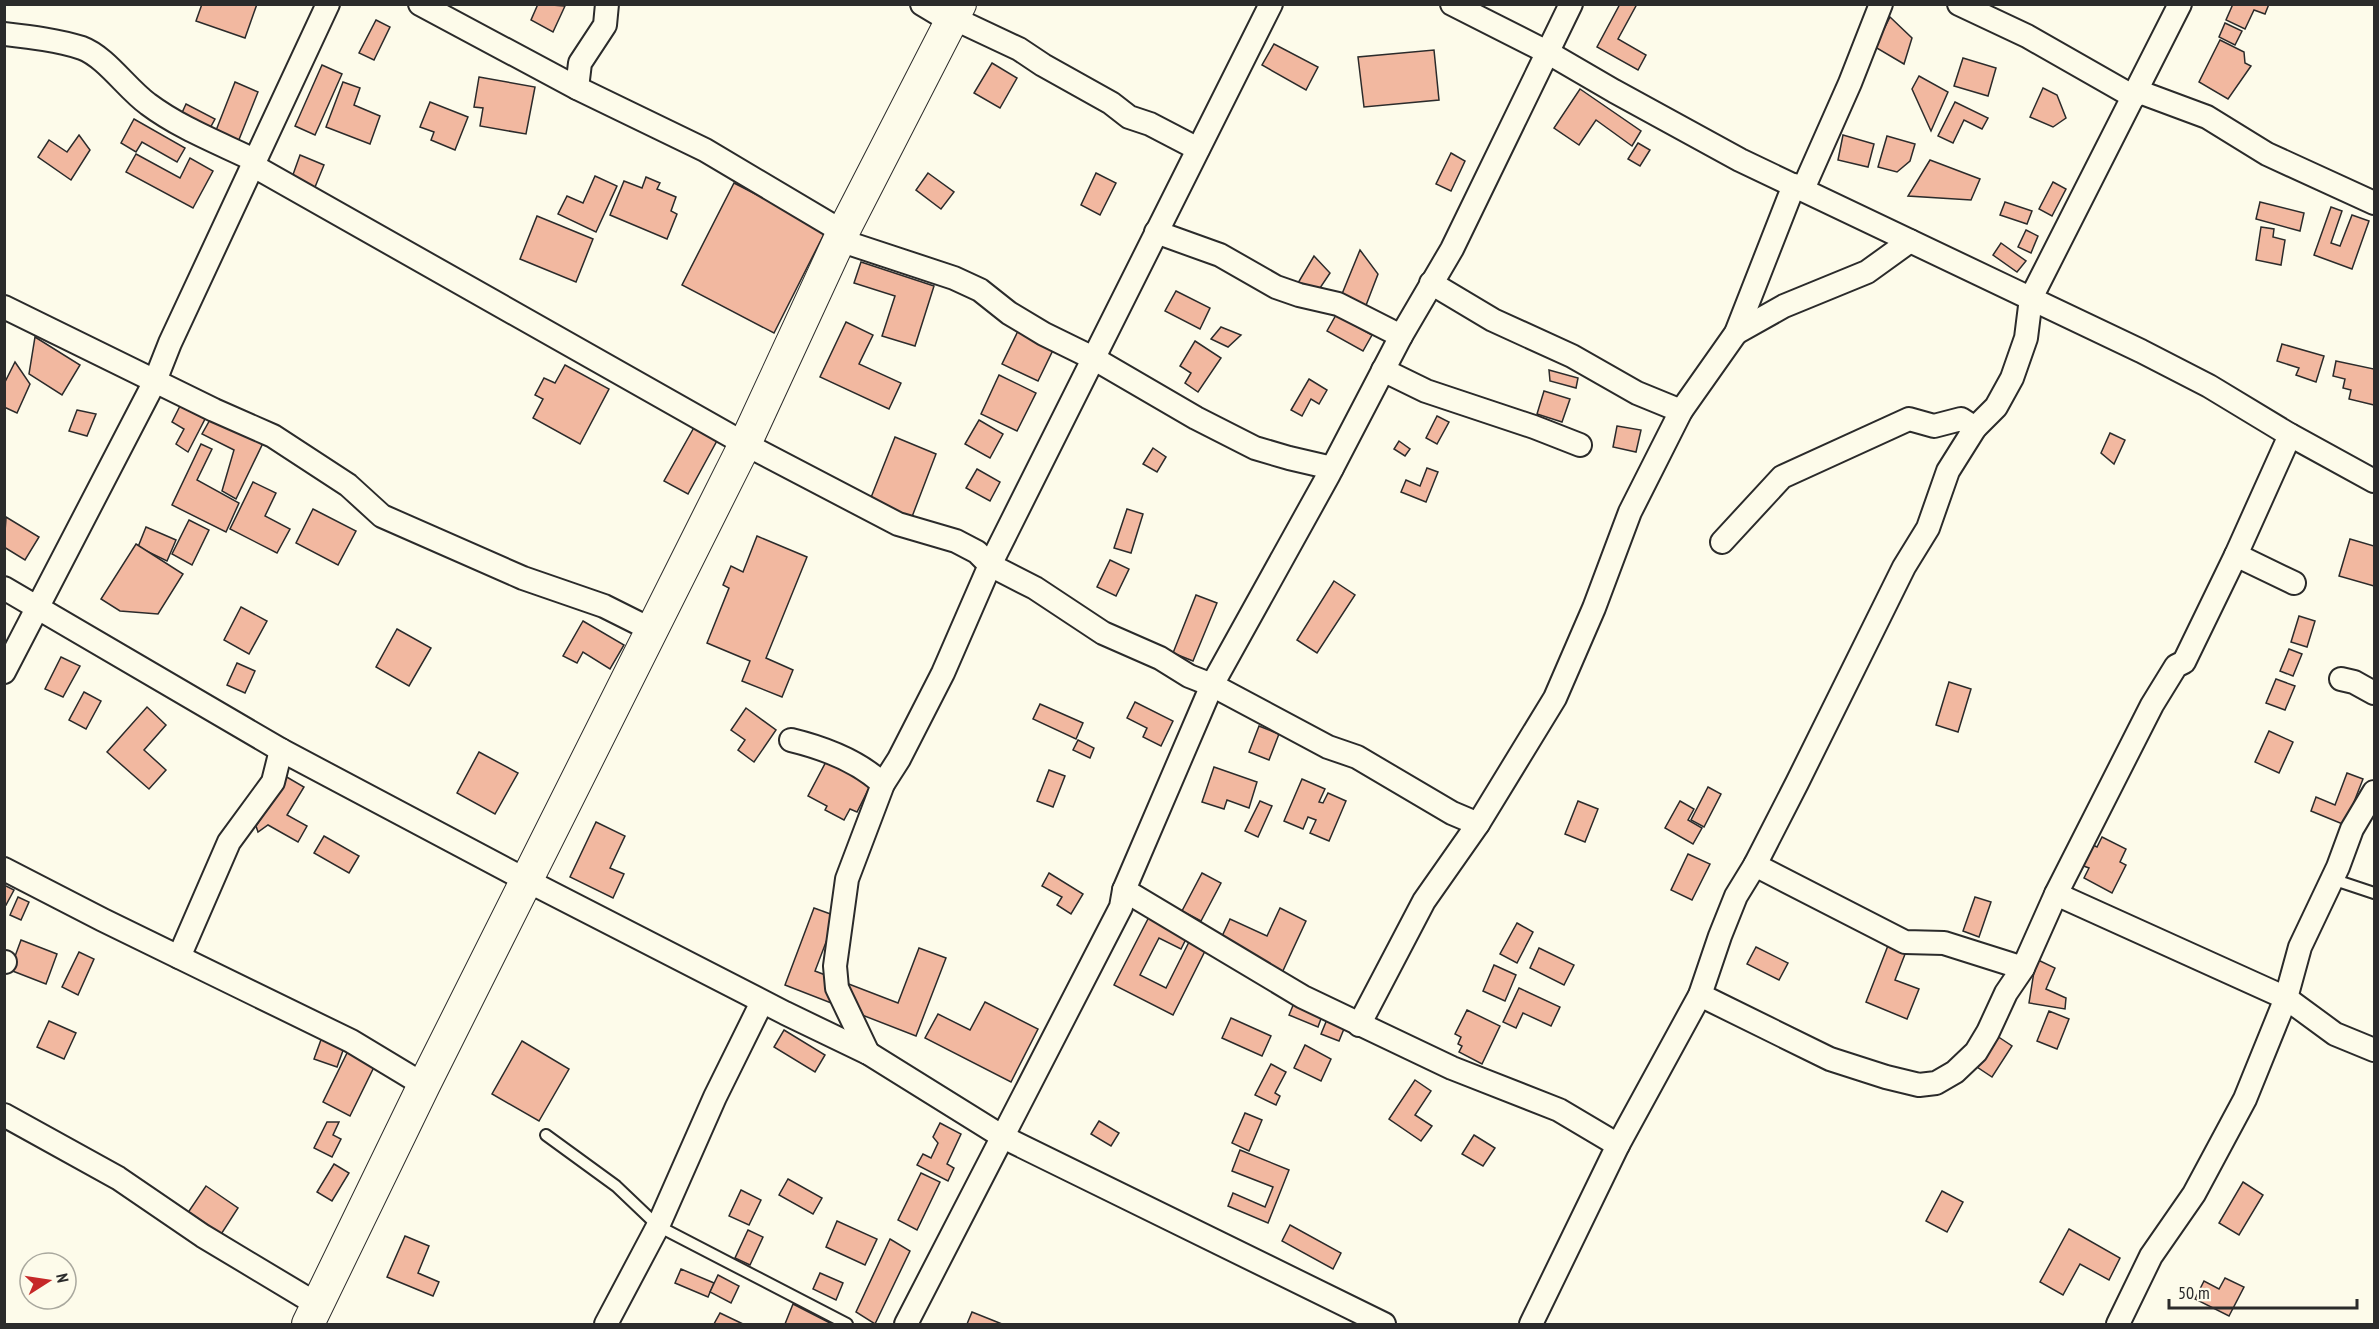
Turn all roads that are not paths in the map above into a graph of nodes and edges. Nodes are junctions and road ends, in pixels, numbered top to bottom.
1 (328, 4) edge
2 (420, 4) edge
3 (607, 4) edge
4 (922, 4) edge
5 (1270, 4) edge
6 (1452, 4) edge
7 (1571, 4) edge
8 (1881, 4) edge
9 (1959, 4) edge
10 (2180, 4) edge
11 (955, 15) edge
12 (4, 33) edge
13 (1547, 52) junction
14 (577, 88) junction
15 (2135, 94) junction
16 (1198, 149) junction
17 (253, 163) junction
18 (1798, 187) junction
19 (2374, 203) edge
20 (1156, 232) junction
21 (841, 236) junction
22 (1910, 241) junction
23 (1431, 283) junction
24 (2031, 298) junction
25 (4, 307) edge
26 (1736, 333) junction
27 (1401, 336) junction
28 (1093, 358) junction
29 (1383, 370) junction
30 (155, 381) junction
31 (1681, 411) junction
32 (1975, 428) junction
33 (2290, 435) junction
34 (745, 444) junction
35 (1580, 445) dead end
36 (1332, 468) junction
37 (2374, 481) edge
38 (1722, 542) dead end
39 (2236, 555) junction
40 (990, 565) junction
41 (2294, 584) dead end
42 (4, 588) edge
43 (39, 607) junction
44 (652, 630) junction
45 (4, 672) edge
46 (2341, 679) dead end
47 (1212, 685) junction
48 (2374, 693) edge
49 (791, 740) dead end
50 (281, 750) junction
51 (883, 784) junction
52 (2374, 792) edge
53 (1478, 824) junction
54 (1755, 865) junction
55 (4, 869) edge
56 (2332, 879) junction
57 (526, 880) junction
58 (1124, 890) junction
59 (2374, 893) edge
60 (2056, 894) junction
61 (179, 957) junction
62 (2023, 968) junction
63 (1700, 995) junction
64 (2286, 998) junction
65 (762, 1002) junction
66 (1359, 1025) junction
67 (2374, 1050) edge
68 (868, 1053) junction
69 (424, 1084) junction
70 (4, 1115) edge
71 (546, 1135) dead end
72 (1003, 1137) junction
73 (1618, 1145) junction
74 (658, 1226) junction
75 (313, 1315) edge
76 (606, 1324) edge
77 (847, 1324) edge
78 (906, 1324) edge
79 (1384, 1324) edge
80 (1531, 1324) edge
81 (2118, 1324) edge

1 - 17 street
2 - 14 street
3 - 14 street
4 - 11 street
5 - 16 street
6 - 13 street
7 - 13 street
8 - 18 street
9 - 15 street
10 - 15 street
11 - 16 street
11 - 21 street
12 - 17 street
13 - 18 street
13 - 23 street
14 - 21 street
15 - 19 street
15 - 24 street
16 - 20 street
17 - 30 street
17 - 34 street
18 - 22 street
18 - 26 street
20 - 27 street
20 - 28 street
21 - 28 street
21 - 34 street
22 - 24 street
22 - 26 street
23 - 27 street
23 - 31 street
24 - 32 street
24 - 33 street
25 - 30 street
26 - 31 street
27 - 29 street
28 - 36 street
28 - 40 street
29 - 35 street
29 - 36 street
30 - 43 street
30 - 44 street
31 - 53 street
32 - 38 street
32 - 54 street
33 - 37 street
33 - 39 street
34 - 40 street
34 - 44 street
36 - 47 street
39 - 41 street
39 - 60 street
40 - 47 street
40 - 51 street
42 - 43 street
43 - 45 street
43 - 50 street
44 - 57 street
46 - 48 street
47 - 53 street
47 - 58 street
49 - 51 street
50 - 57 street
50 - 61 street
51 - 68 street
52 - 56 street
53 - 66 street
54 - 62 street
54 - 63 street
55 - 61 street
56 - 59 lane
56 - 64 street
57 - 65 street
57 - 69 street
58 - 66 street
58 - 72 street
60 - 62 street
60 - 64 street
61 - 69 street
62 - 63 street
63 - 73 street
64 - 67 street
64 - 81 street
65 - 68 street
65 - 74 street
66 - 73 street
68 - 72 street
69 - 75 street
70 - 75 street
71 - 74 lane
72 - 78 street
72 - 79 street
73 - 80 street
74 - 76 street
74 - 77 lane

